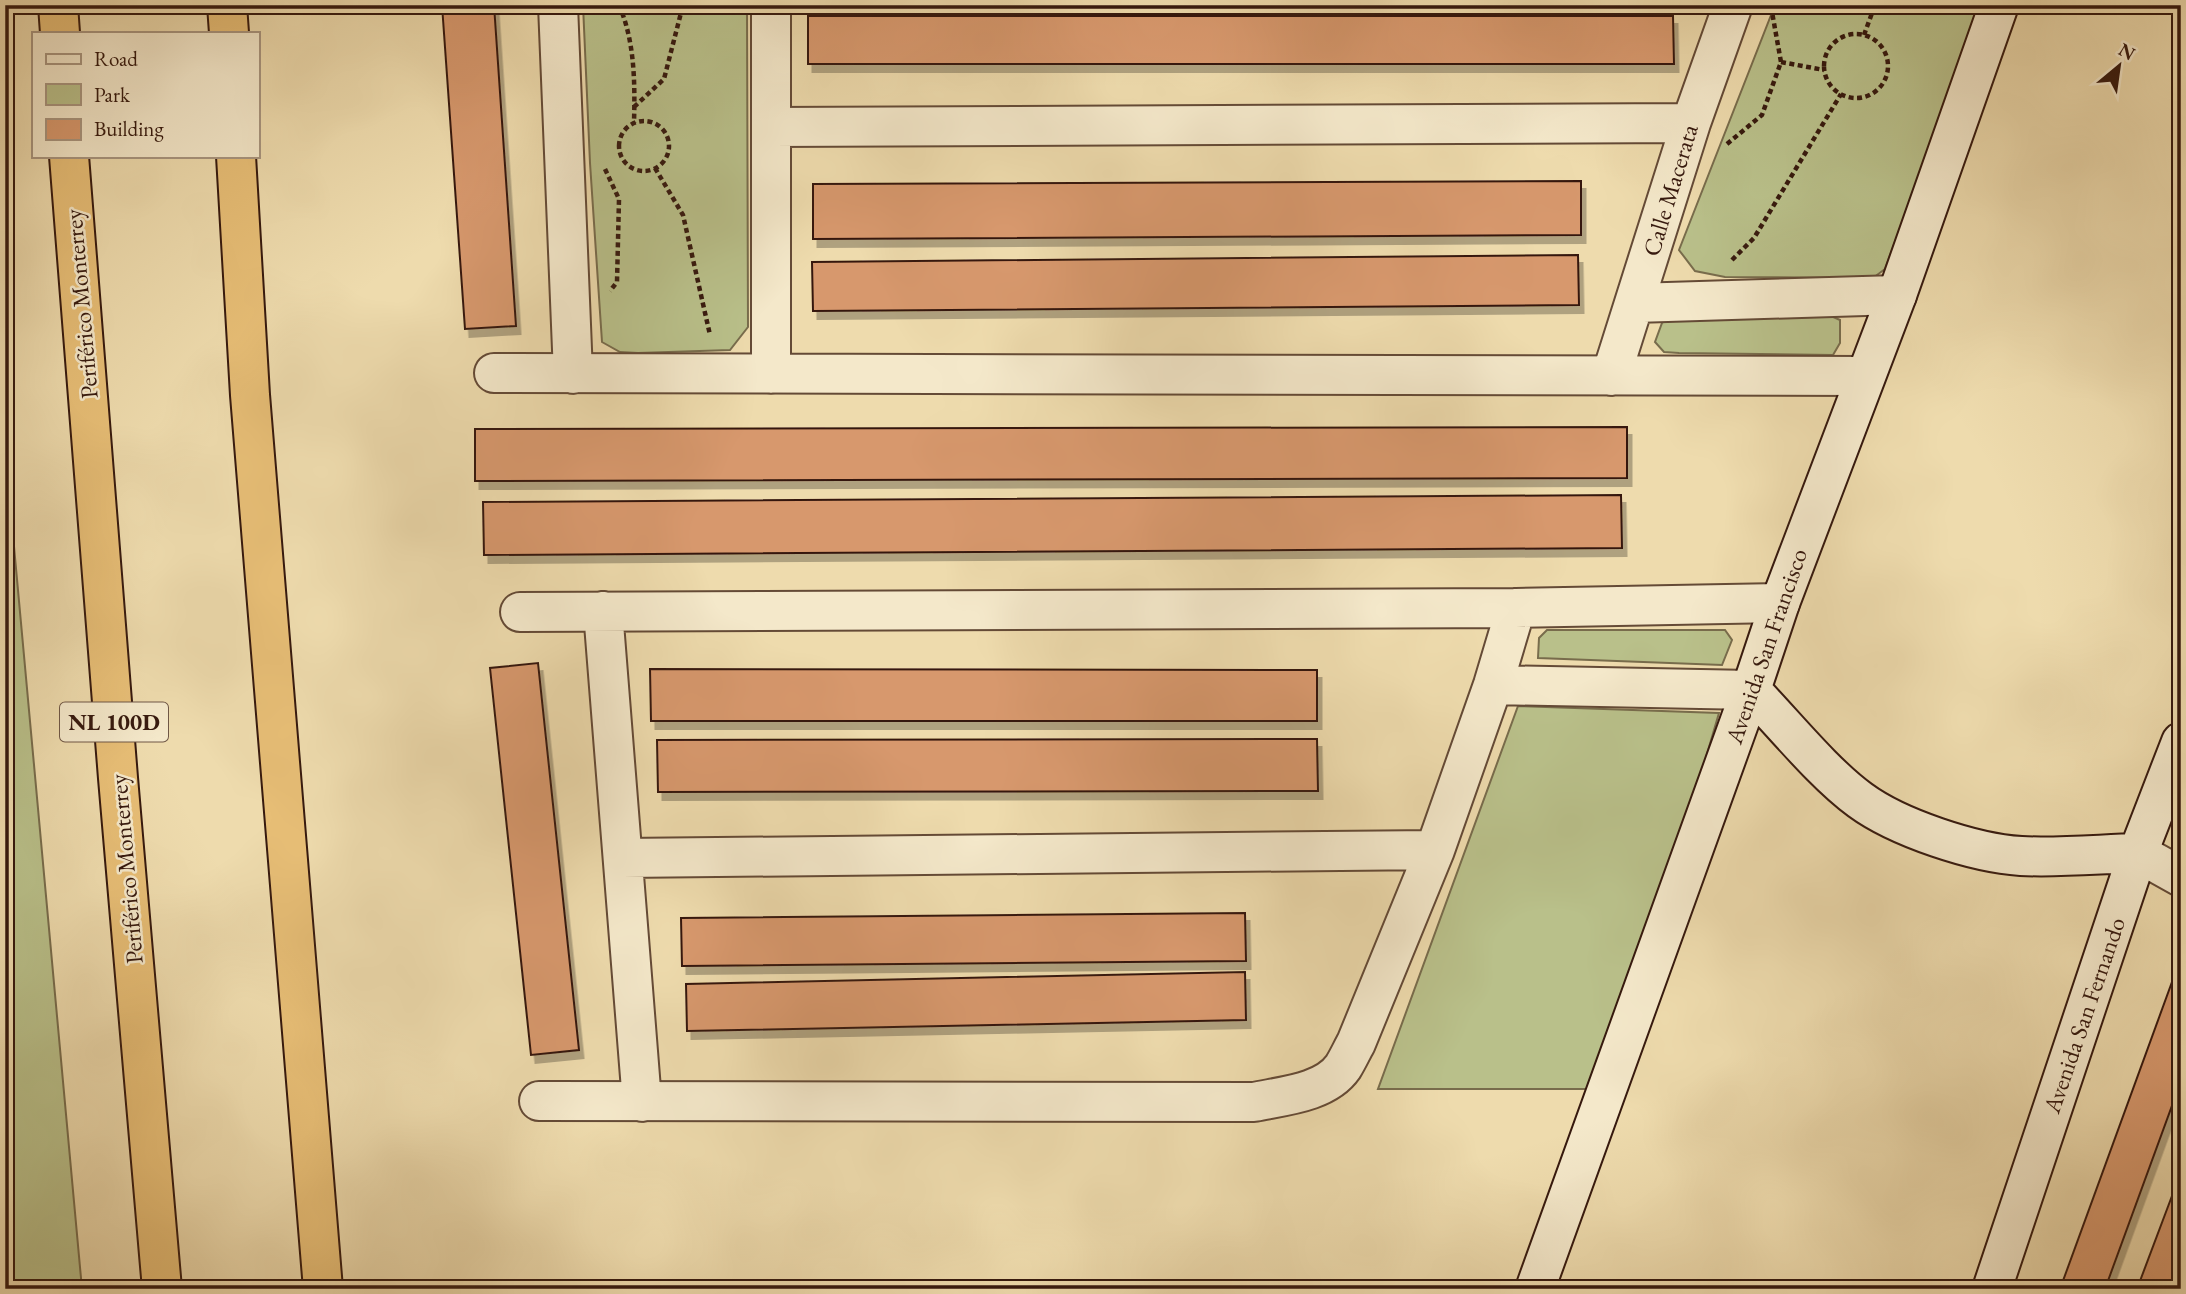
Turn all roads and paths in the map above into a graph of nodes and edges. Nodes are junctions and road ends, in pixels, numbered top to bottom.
1 (58, 5) edge
2 (228, 5) edge
3 (558, 5) edge
4 (619, 5) edge
5 (683, 5) edge
6 (771, 5) edge
7 (1733, 5) edge
8 (1774, 5) edge
9 (1875, 5) edge
10 (1999, 5) edge
11 (1772, 12) junction
12 (1767, 23) dead end
13 (60, 32) edge
14 (229, 32) edge
15 (1864, 35) junction
16 (1781, 62) junction
17 (1824, 69) junction
18 (1841, 94) junction
19 (634, 107) junction
20 (634, 123) junction
21 (1691, 123) junction
22 (771, 127) junction
23 (1726, 145) dead end
24 (69, 158) edge
25 (236, 158) edge
26 (598, 161) dead end
27 (655, 168) junction
28 (1726, 266) dead end
29 (1897, 295) junction
30 (606, 298) dead end
31 (1635, 303) junction
32 (711, 338) dead end
33 (494, 373) dead end
34 (573, 374) junction
35 (771, 374) junction
36 (1611, 376) junction
37 (1865, 376) junction
38 (1780, 603) junction
39 (1516, 608) junction
40 (603, 611) junction
41 (520, 612) dead end
42 (1493, 685) junction
43 (1751, 690) junction
44 (2181, 742) edge
45 (1435, 850) junction
46 (2138, 853) junction
47 (623, 858) junction
48 (2181, 877) edge
49 (539, 1101) dead end
50 (642, 1102) junction
51 (162, 1289) edge
52 (323, 1289) edge
53 (1535, 1289) edge
54 (1992, 1289) edge

1 - 13 highway
2 - 14 highway
3 - 34 street
4 - 19 path
5 - 19 path
6 - 22 street
7 - 21 street, Calle Macerata
8 - 11 path
9 - 15 path
10 - 29 street, Avenida San Francisco
11 - 12 path
11 - 16 path
15 - 17 path
15 - 18 path
16 - 17 path
16 - 23 path
17 - 18 path
18 - 28 path
19 - 20 path
20 - 27 path
20 - 27 path
21 - 22 street
21 - 31 street, Calle Macerata
22 - 35 street
24 - 51 highway, Periférico Monterrey / NL 100D
25 - 52 highway
26 - 30 path
27 - 32 path
29 - 31 street
29 - 37 street, Avenida San Francisco
31 - 36 street, Calle Macerata
33 - 34 street
34 - 35 street
35 - 36 street
36 - 37 street
37 - 38 street, Avenida San Francisco
38 - 39 street
38 - 43 street, Avenida San Francisco
39 - 40 street
39 - 42 street
40 - 41 street
40 - 47 street
42 - 43 street
42 - 45 street
43 - 46 street
43 - 53 street, Avenida San Francisco
44 - 46 street, Avenida San Fernando
45 - 47 street
45 - 50 street
46 - 48 street
46 - 54 street, Avenida San Fernando
47 - 50 street
49 - 50 street

